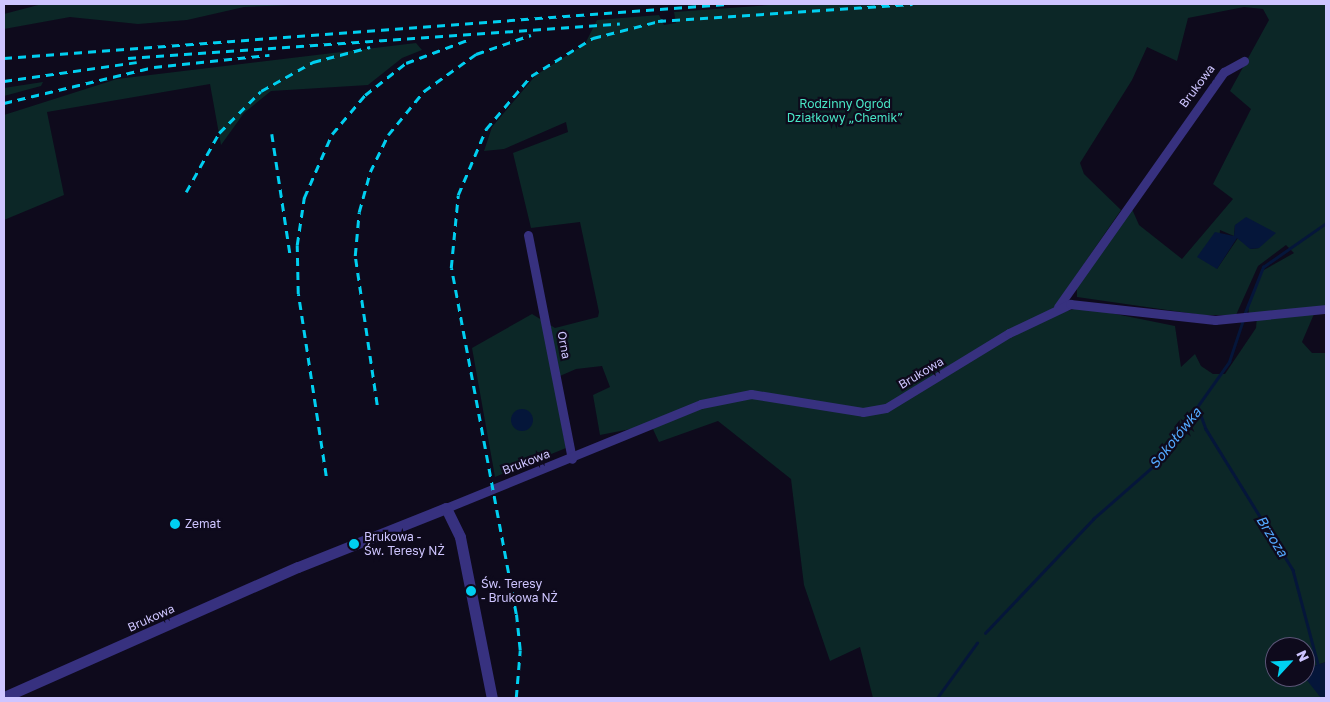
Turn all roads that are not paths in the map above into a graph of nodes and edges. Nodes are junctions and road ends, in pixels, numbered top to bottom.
1 (1244, 61) dead end
2 (528, 235) dead end
3 (1058, 307) junction
4 (1326, 310) edge
5 (572, 459) junction
6 (446, 508) junction
7 (4, 697) edge
8 (492, 698) edge

1 - 3 street, Brukowa
2 - 5 street, Orna
3 - 4 street, Brukowa
3 - 5 street, Brukowa
5 - 6 street, Brukowa
6 - 7 street, Brukowa
6 - 8 street

